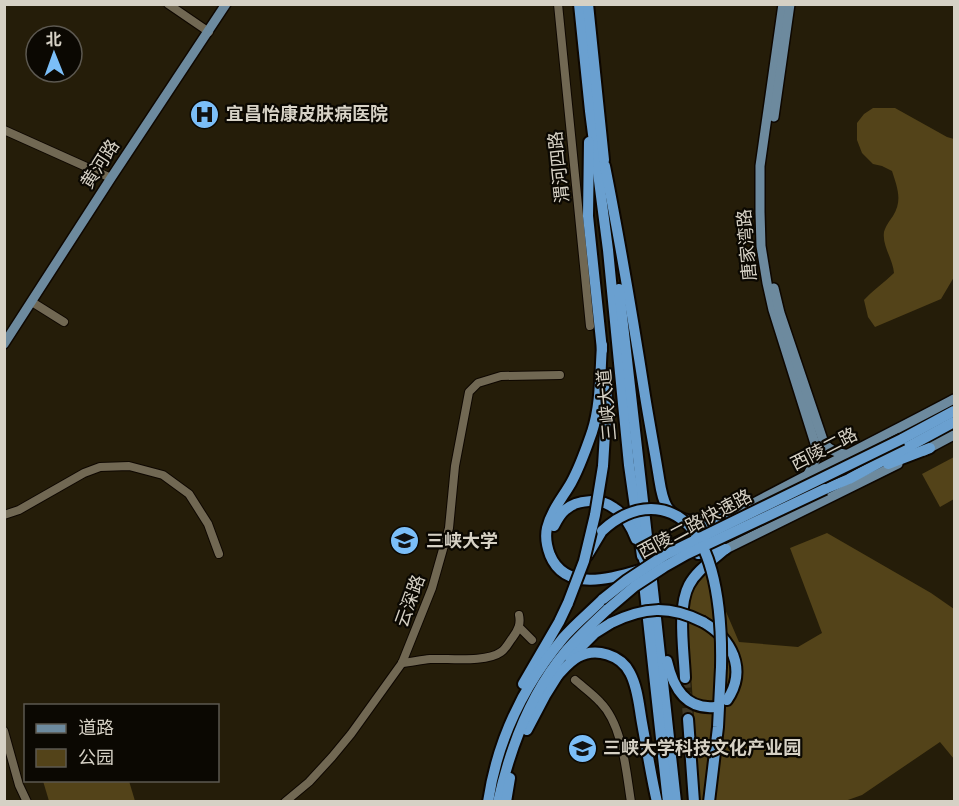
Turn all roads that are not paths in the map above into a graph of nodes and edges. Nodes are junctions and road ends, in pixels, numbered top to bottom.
1 (168, 4) edge
2 (226, 4) edge
3 (558, 4) edge
4 (579, 4) edge
5 (588, 4) edge
6 (783, 4) edge
7 (790, 4) edge
8 (209, 32) junction
9 (590, 111) junction
10 (4, 130) edge
11 (605, 166) junction
12 (111, 178) junction
13 (32, 302) junction
14 (64, 322) dead end
15 (590, 326) dead end
16 (4, 344) edge
17 (602, 345) junction
18 (560, 375) dead end
19 (954, 399) edge
20 (954, 409) edge
21 (954, 422) edge
22 (954, 435) edge
23 (930, 448) junction
24 (850, 455) junction
25 (808, 474) junction
26 (849, 479) junction
27 (754, 504) junction
28 (4, 515) edge
29 (727, 518) junction
30 (774, 525) junction
31 (708, 527) joint
32 (726, 549) junction
33 (219, 554) dead end
34 (645, 555) junction
35 (684, 556) junction
36 (584, 561) junction
37 (647, 573) junction
38 (655, 598) junction
39 (519, 615) dead end
40 (519, 627) junction
41 (532, 640) dead end
42 (402, 663) junction
43 (557, 676) junction
44 (685, 678) tunnel mouth
45 (575, 680) dead end
46 (727, 700) dead end
47 (715, 707) dead end
48 (688, 719) tunnel mouth
49 (509, 729) junction
50 (4, 731) edge
51 (27, 801) edge
52 (285, 801) edge
53 (488, 801) edge
54 (498, 801) edge
55 (506, 801) edge
56 (630, 801) edge
57 (657, 801) edge
58 (668, 801) edge
59 (676, 801) edge
60 (694, 801) edge
61 (709, 801) edge

1 - 8 street
2 - 8 main road, 黄河路
3 - 15 street, 渭河四路
4 - 9 highway, 三峡大道
5 - 11 highway, 三峡大道
6 - 25 main road, 唐家湾路
7 - 24 main road, 唐家湾路
8 - 12 main road, 黄河路
9 - 17 highway
9 - 34 highway, 三峡大道
10 - 12 street
11 - 29 highway
11 - 34 highway, 三峡大道
12 - 13 main road, 黄河路
13 - 14 street
13 - 16 main road, 黄河路
17 - 35 highway
17 - 36 highway, bridge
18 - 42 street, 云深路
19 - 24 main road, 西陵二路
20 - 49 highway, 西陵二路快速路, bridge
21 - 26 highway, 西陵二路快速路
22 - 23 main road
23 - 26 highway
23 - 30 main road
24 - 25 main road, 西陵二路
25 - 27 main road, 西陵二路
26 - 35 highway, 西陵二路快速路, bridge
27 - 29 main road, 西陵二路
27 - 30 main road
28 - 33 street
29 - 31 main road, 西陵二路
30 - 32 main road
31 - 34 highway
32 - 35 highway
32 - 44 highway
34 - 37 highway, 三峡大道, bridge
35 - 54 highway, 西陵二路快速路, bridge
36 - 49 highway, bridge
36 - 61 highway, bridge
37 - 38 highway, 三峡大道
37 - 58 highway, 三峡大道
38 - 47 highway
38 - 59 highway, 三峡大道
39 - 40 street
40 - 41 street
40 - 42 street
42 - 52 street, 云深路
43 - 46 highway, bridge
43 - 55 highway
43 - 57 highway
45 - 56 street
48 - 60 highway
49 - 53 highway, 西陵二路快速路
50 - 51 street

